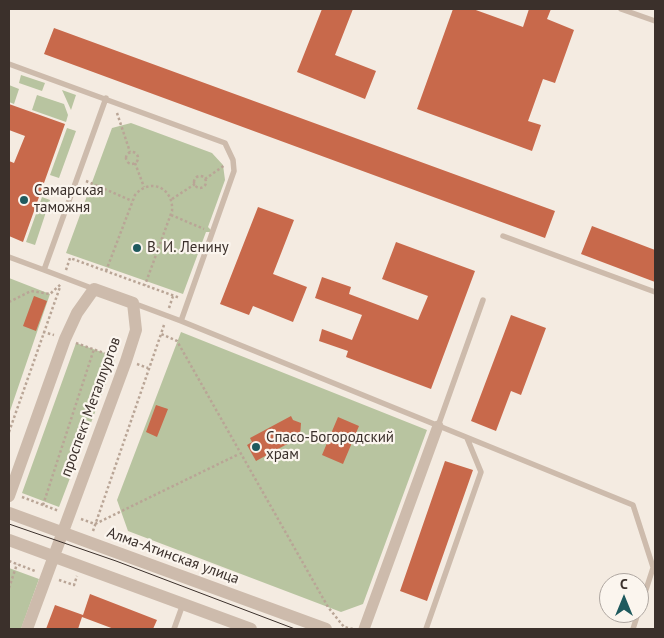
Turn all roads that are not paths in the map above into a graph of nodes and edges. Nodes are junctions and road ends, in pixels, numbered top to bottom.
1 (620, 9) edge
2 (655, 21) edge
3 (9, 64) edge
4 (106, 98) junction
5 (503, 236) dead end
6 (9, 257) edge
7 (44, 270) junction
8 (94, 289) junction
9 (655, 292) edge
10 (483, 300) dead end
11 (133, 303) junction
12 (181, 322) junction
13 (438, 426) junction
14 (467, 438) junction
15 (9, 494) edge
16 (9, 513) edge
17 (62, 533) junction
18 (9, 540) edge
19 (54, 555) junction
20 (654, 565) edge
21 (649, 581) edge
22 (183, 604) junction
23 (27, 629) edge
24 (174, 629) edge
25 (251, 629) edge
26 (326, 629) edge
27 (364, 629) edge
28 (426, 629) edge

1 - 2 lane
3 - 4 lane
4 - 7 lane
4 - 12 lane
5 - 9 lane
6 - 7 lane
7 - 8 lane
8 - 11 street
8 - 15 street
10 - 13 lane
11 - 12 lane
11 - 17 street, проспект Металлургов
12 - 13 lane
13 - 14 lane
13 - 27 street
14 - 20 lane
14 - 28 lane
16 - 17 street, Алма-Атинская улица
17 - 19 street, проспект Металлургов
17 - 26 street, Алма-Атинская улица
18 - 19 street
19 - 22 street
19 - 23 street, проспект Металлургов
20 - 21 lane
22 - 24 lane
22 - 25 street

